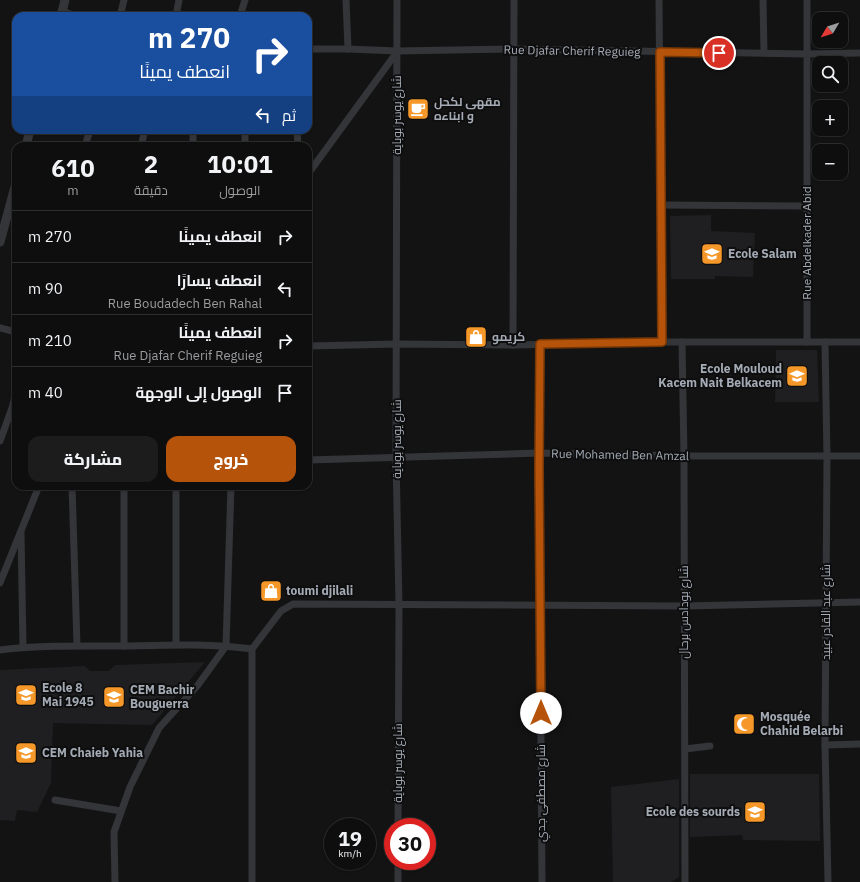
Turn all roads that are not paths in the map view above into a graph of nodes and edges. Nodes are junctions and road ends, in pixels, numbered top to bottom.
1 (65, 0) edge
2 (124, 0) edge
3 (179, 0) edge
4 (245, 0) edge
5 (346, 0) edge
6 (397, 0) edge
7 (514, 0) edge
8 (659, 0) edge
9 (763, 0) edge
10 (807, 0) edge
11 (61, 12) edge
12 (121, 12) edge
13 (177, 12) edge
14 (241, 12) edge
15 (312, 49) edge
16 (348, 49) junction
17 (514, 50) junction
18 (397, 51) junction
19 (660, 52) junction
20 (764, 53) junction
21 (860, 53) edge
22 (807, 54) junction
23 (312, 168) edge
24 (12, 198) edge
25 (661, 205) junction
26 (807, 206) junction
27 (0, 242) edge
28 (0, 328) edge
29 (12, 331) edge
30 (662, 342) junction
31 (682, 342) junction
32 (807, 342) junction
33 (825, 342) junction
34 (860, 342) edge
35 (397, 344) junction
36 (540, 344) junction
37 (512, 345) junction
38 (312, 346) edge
39 (12, 408) edge
40 (0, 441) edge
41 (539, 454) junction
42 (684, 456) junction
43 (860, 456) edge
44 (396, 457) junction
45 (826, 457) junction
46 (312, 460) edge
47 (37, 490) edge
48 (72, 490) edge
49 (124, 490) edge
50 (176, 490) edge
51 (231, 490) edge
52 (21, 532) junction
53 (0, 583) edge
54 (826, 602) junction
55 (860, 602) edge
56 (399, 605) junction
57 (540, 605) junction
58 (684, 606) junction
59 (176, 644) junction
60 (77, 645) junction
61 (124, 646) junction
62 (226, 646) junction
63 (23, 647) junction
64 (252, 649) junction
65 (0, 650) edge
66 (860, 744) edge
67 (825, 745) junction
68 (710, 746) dead end
69 (685, 749) junction
70 (55, 800) dead end
71 (121, 811) junction
72 (398, 818) edge
73 (398, 870) edge
74 (115, 882) edge
75 (252, 882) edge
76 (398, 882) edge
77 (542, 882) edge
78 (685, 882) edge
79 (828, 882) edge

1 - 11 street
2 - 12 street
3 - 13 street
4 - 14 street
5 - 16 street
6 - 18 street, شارع يوسر بوباية
7 - 17 street
8 - 19 street
9 - 20 street
10 - 22 street, Rue Abdelkader Abid
15 - 16 street, Rue Djafar Cherif Reguieg
16 - 18 street, Rue Djafar Cherif Reguieg
17 - 18 street, Rue Djafar Cherif Reguieg
17 - 19 street, Rue Djafar Cherif Reguieg
17 - 37 street
18 - 23 street
18 - 35 street, شارع يوسر بوباية
19 - 20 street, Rue Djafar Cherif Reguieg
19 - 25 street
20 - 22 street, Rue Djafar Cherif Reguieg
21 - 22 street, Rue Djafar Cherif Reguieg
22 - 26 street, Rue Abdelkader Abid
24 - 27 street
25 - 26 street
25 - 30 street
26 - 32 street, Rue Abdelkader Abid
28 - 29 street
30 - 31 street
30 - 36 street
31 - 32 street
31 - 42 street, شارع بودادس برحال
32 - 33 street
33 - 34 street
33 - 45 street, شارع عبد القادر عبيد
35 - 37 street
35 - 38 street
35 - 44 street, شارع يوسر بوباية
36 - 37 street
36 - 41 street, شارع مصطفى جدي
39 - 40 street
41 - 42 street, Rue Mohamed Ben Amzal
41 - 44 street, Rue Mohamed Ben Amzal
41 - 57 street, شارع مصطفى جدي
42 - 45 street, Rue Mohamed Ben Amzal
42 - 58 street, شارع بودادس برحال
43 - 45 street, Rue Mohamed Ben Amzal
44 - 46 street, Rue Mohamed Ben Amzal
44 - 56 street, شارع يوسر بوباية
45 - 54 street, شارع عبد القادر عبيد
47 - 52 street
48 - 60 street
49 - 61 street
50 - 59 street
51 - 62 street
52 - 53 street
52 - 63 street
54 - 55 street
54 - 58 street
54 - 67 street, شارع عبد القادر عبيد
56 - 57 street
56 - 64 street
56 - 72 street, شارع يوسر بوباية
57 - 58 street
57 - 77 street, شارع مصطفى جدي
58 - 69 street, شارع بودادس برحال
59 - 61 street
59 - 62 street
60 - 61 street
60 - 63 street
62 - 64 street
62 - 71 street
63 - 65 street
64 - 75 street
66 - 67 street
67 - 79 street, شارع عبد القادر عبيد
68 - 69 street
69 - 78 street, شارع بودادس برحال
70 - 71 street
71 - 74 street
73 - 76 street

